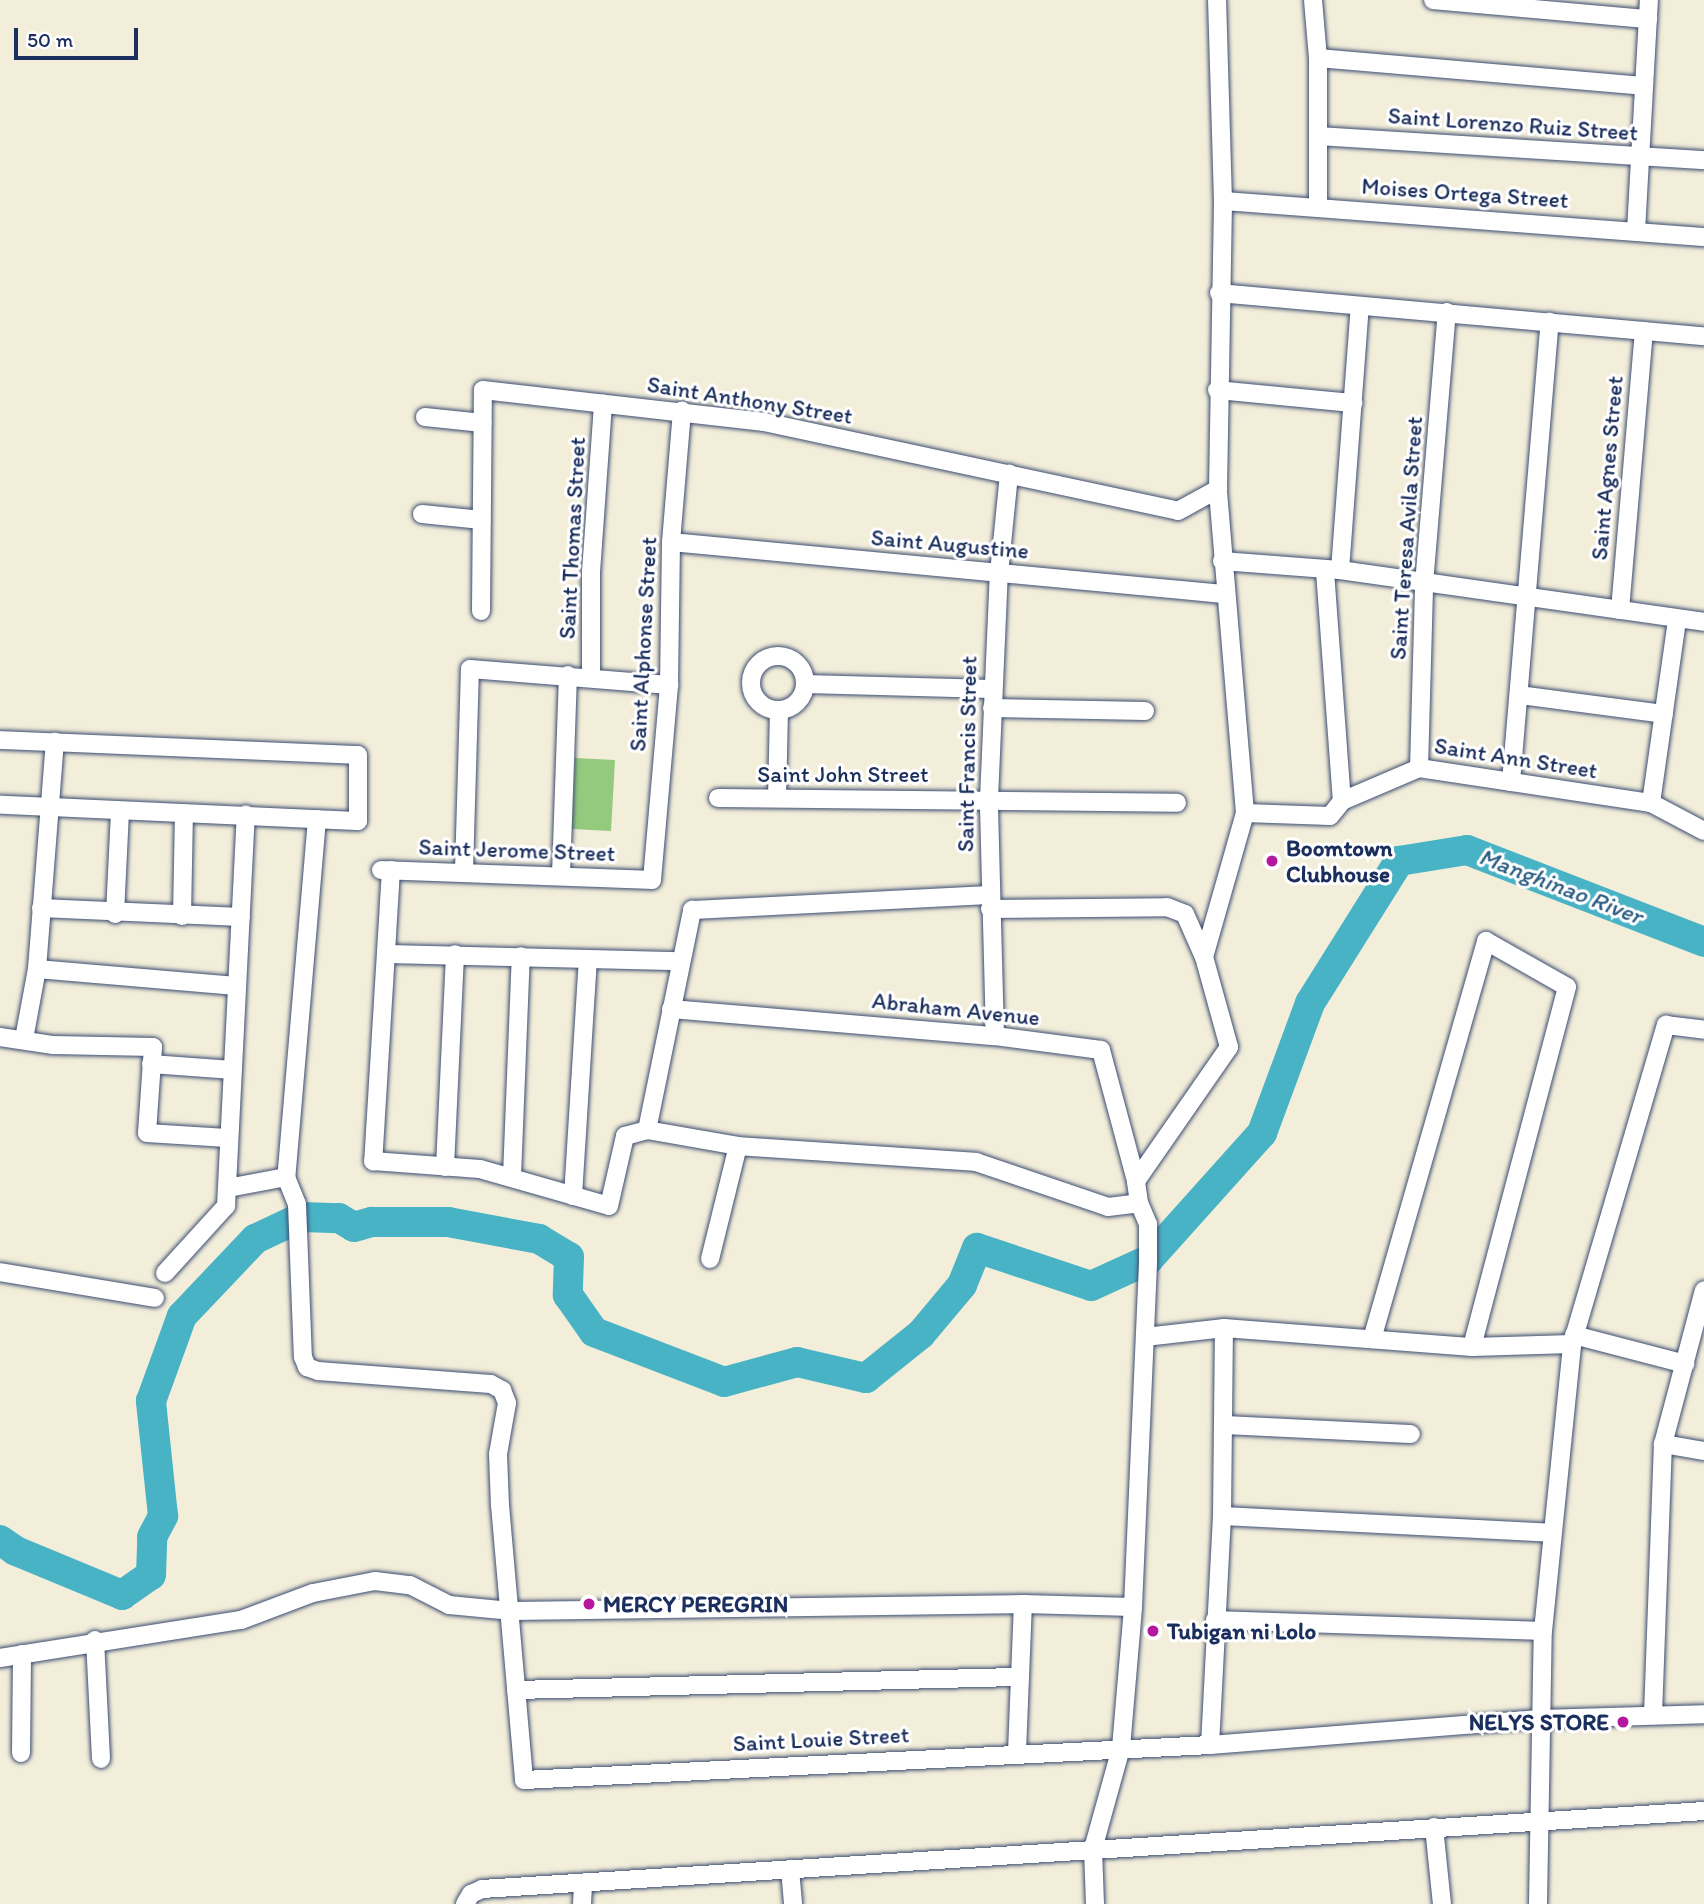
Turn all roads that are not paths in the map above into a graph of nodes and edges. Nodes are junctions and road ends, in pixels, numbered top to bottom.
1 (1217, 0) edge
2 (1313, 0) edge
3 (1433, 0) edge
4 (1649, 0) edge
5 (1648, 19) junction
6 (1318, 58) junction
7 (1643, 86) junction
8 (1319, 136) junction
9 (1703, 154) edge
10 (1641, 157) junction
11 (1223, 201) junction
12 (1318, 206) junction
13 (1636, 231) junction
14 (1704, 237) edge
15 (1219, 293) junction
16 (1360, 307) junction
17 (1447, 312) junction
18 (1550, 322) junction
19 (1644, 331) junction
20 (1704, 336) edge
21 (1217, 390) junction
22 (603, 403) junction
23 (1353, 403) junction
24 (682, 410) junction
25 (425, 417) dead end
26 (483, 423) junction
27 (1009, 474) junction
28 (1218, 489) junction
29 (422, 514) dead end
30 (482, 520) junction
31 (671, 542) junction
32 (1222, 561) junction
33 (1332, 570) junction
34 (999, 573) junction
35 (1424, 584) junction
36 (1224, 594) junction
37 (1527, 599) junction
38 (1620, 610) junction
39 (481, 611) dead end
40 (1677, 620) junction
41 (1704, 622) edge
42 (568, 675) junction
43 (591, 676) junction
44 (805, 684) junction
45 (669, 685) junction
46 (992, 689) junction
47 (1520, 695) junction
48 (992, 708) junction
49 (779, 710) junction
50 (1145, 710) dead end
51 (1664, 714) junction
52 (0, 740) edge
53 (55, 742) junction
54 (1419, 768) junction
55 (1511, 782) junction
56 (718, 798) dead end
57 (777, 798) junction
58 (989, 799) junction
59 (1342, 802) junction
60 (1177, 803) dead end
61 (1651, 803) junction
62 (0, 805) edge
63 (50, 806) junction
64 (120, 811) junction
65 (184, 813) junction
66 (1245, 813) junction
67 (246, 815) junction
68 (317, 819) junction
69 (1704, 831) edge
70 (464, 870) junction
71 (561, 875) junction
72 (652, 880) joint
73 (990, 902) junction
74 (41, 908) junction
75 (115, 914) junction
76 (182, 916) junction
77 (241, 917) junction
78 (387, 954) junction
79 (455, 954) junction
80 (521, 956) junction
81 (1204, 957) junction
82 (588, 960) junction
83 (681, 961) junction
84 (37, 969) junction
85 (236, 986) junction
86 (671, 1009) junction
87 (1704, 1030) edge
88 (995, 1036) junction
89 (0, 1037) edge
90 (24, 1038) junction
91 (151, 1064) junction
92 (233, 1070) junction
93 (647, 1130) junction
94 (227, 1138) junction
95 (738, 1146) junction
96 (445, 1167) junction
97 (512, 1176) junction
98 (286, 1177) junction
99 (1136, 1181) junction
100 (228, 1188) junction
101 (573, 1196) junction
102 (1139, 1203) junction
103 (710, 1259) dead end
104 (0, 1272) edge
105 (166, 1272) dead end
106 (1704, 1290) edge
107 (155, 1298) dead end
108 (1224, 1328) junction
109 (1145, 1337) junction
110 (1372, 1339) junction
111 (1573, 1339) junction
112 (1472, 1347) junction
113 (1685, 1364) junction
114 (1224, 1425) junction
115 (1411, 1434) dead end
116 (1663, 1444) junction
117 (1704, 1451) edge
118 (1222, 1516) junction
119 (1552, 1533) junction
120 (1023, 1604) junction
121 (1133, 1607) junction
122 (512, 1611) junction
123 (1215, 1620) junction
124 (1543, 1631) junction
125 (95, 1640) junction
126 (22, 1654) junction
127 (0, 1658) edge
128 (1017, 1677) junction
129 (516, 1690) junction
130 (1704, 1714) edge
131 (1653, 1715) junction
132 (1540, 1719) junction
133 (1210, 1745) junction
134 (1121, 1748) junction
135 (1017, 1752) junction
136 (21, 1753) dead end
137 (101, 1759) dead end
138 (1704, 1811) edge
139 (1540, 1821) junction
140 (1434, 1827) junction
141 (1093, 1849) junction
142 (790, 1868) junction
143 (583, 1883) junction
144 (465, 1904) edge
145 (582, 1904) edge
146 (793, 1904) edge
147 (1095, 1904) edge
148 (1442, 1904) edge
149 (1538, 1904) edge

1 - 11 street
2 - 6 street
3 - 5 street
4 - 5 street
5 - 7 street
6 - 7 street
6 - 8 street
7 - 10 street
8 - 10 street, Saint Lorenzo Ruiz Street
8 - 12 street
9 - 10 street, Saint Lorenzo Ruiz Street
10 - 13 street
11 - 12 street, Moises Ortega Street
11 - 15 street
12 - 13 street, Moises Ortega Street
13 - 14 street, Moises Ortega Street
15 - 16 street
15 - 21 street
16 - 17 street
16 - 23 street
17 - 18 street
17 - 35 street, Saint Teresa Avila Street
18 - 19 street
18 - 37 street
19 - 20 street
19 - 38 street, Saint Agnes Street
21 - 23 street
21 - 28 street
22 - 24 street, Saint Anthony Street
22 - 26 street, Saint Anthony Street
22 - 43 street, Saint Thomas Street
23 - 33 street
24 - 27 street, Saint Anthony Street
24 - 31 street, Saint Alphonse Street
25 - 26 street
26 - 30 street, Saint Anthony Street
27 - 28 street, Saint Anthony Street
27 - 34 street, Saint Francis Street
28 - 32 street
29 - 30 street
30 - 39 street, Saint Anthony Street
31 - 34 street, Saint Augustine
31 - 45 street, Saint Alphonse Street
32 - 33 street
32 - 36 street
33 - 35 street
33 - 59 street
34 - 36 street, Saint Augustine
34 - 46 street, Saint Francis Street
35 - 37 street
35 - 54 street, Saint Teresa Avila Street
36 - 66 street
37 - 38 street
37 - 47 street
38 - 40 street
40 - 41 street
40 - 51 street
42 - 43 street
42 - 70 street
42 - 71 street
43 - 45 street
44 - 46 street
44 - 49 street
44 - 49 street
45 - 72 street, Saint Alphonse Street
46 - 48 street, Saint Francis Street
47 - 51 street
47 - 55 street
48 - 50 street
48 - 58 street, Saint Francis Street
49 - 57 street
51 - 61 street
52 - 53 street
53 - 63 street
53 - 68 street
54 - 55 street, Saint Ann Street
54 - 59 street, Saint Ann Street
55 - 61 street, Saint Ann Street
56 - 57 street, Saint John Street
57 - 58 street, Saint John Street
58 - 60 street, Saint John Street
58 - 73 street, Saint Francis Street
59 - 66 street, Saint Ann Street
61 - 69 street, Saint Ann Street
62 - 63 street
63 - 64 street
63 - 74 street
64 - 65 street
64 - 75 street
65 - 67 street
65 - 76 street
66 - 81 street
67 - 68 street
67 - 77 street
68 - 98 street
70 - 71 street, Saint Jerome Street
70 - 78 street, Saint Jerome Street
71 - 72 street, Saint Jerome Street
73 - 81 street
73 - 83 street
73 - 88 street, Saint Francis Street
74 - 75 street
74 - 84 street
75 - 76 street
76 - 77 street
77 - 85 street
78 - 79 street
78 - 96 street
79 - 80 street
79 - 96 street
80 - 82 street
80 - 97 street
81 - 99 street
82 - 83 street
82 - 101 street
83 - 86 street
84 - 85 street
84 - 90 street
85 - 92 street
86 - 88 street, Abraham Avenue
86 - 93 street
87 - 111 street
88 - 99 street, Abraham Avenue
89 - 90 street
90 - 91 street
91 - 92 street
91 - 94 street
92 - 94 street
93 - 95 street
93 - 101 street
94 - 100 street
95 - 102 street
95 - 103 street
96 - 97 street
97 - 101 street
98 - 100 street
98 - 122 street
99 - 102 street
100 - 105 street
102 - 109 street
104 - 107 street
106 - 113 street
108 - 109 street
108 - 110 street
108 - 114 street
109 - 121 street
110 - 112 street
110 - 112 street
111 - 112 street
111 - 113 street
111 - 119 street
113 - 116 street
114 - 115 street
114 - 118 street
116 - 117 street
116 - 131 street
118 - 119 street
118 - 123 street
119 - 124 street
120 - 121 street
120 - 122 street
120 - 128 street
121 - 134 street
122 - 125 street
122 - 129 street
123 - 124 street
123 - 133 street
124 - 132 street
125 - 126 street
125 - 137 street
126 - 127 street
126 - 136 street
128 - 129 street
128 - 135 street
129 - 135 street, Saint Louie Street
130 - 131 street, Saint Louie Street
131 - 132 street, Saint Louie Street
132 - 133 street, Saint Louie Street
132 - 139 street
133 - 134 street, Saint Louie Street
134 - 135 street, Saint Louie Street
134 - 141 street
138 - 139 street
139 - 140 street
139 - 149 street
140 - 141 street
140 - 148 street
141 - 142 street
141 - 147 street
142 - 143 street
142 - 146 street
143 - 144 street
143 - 145 street

